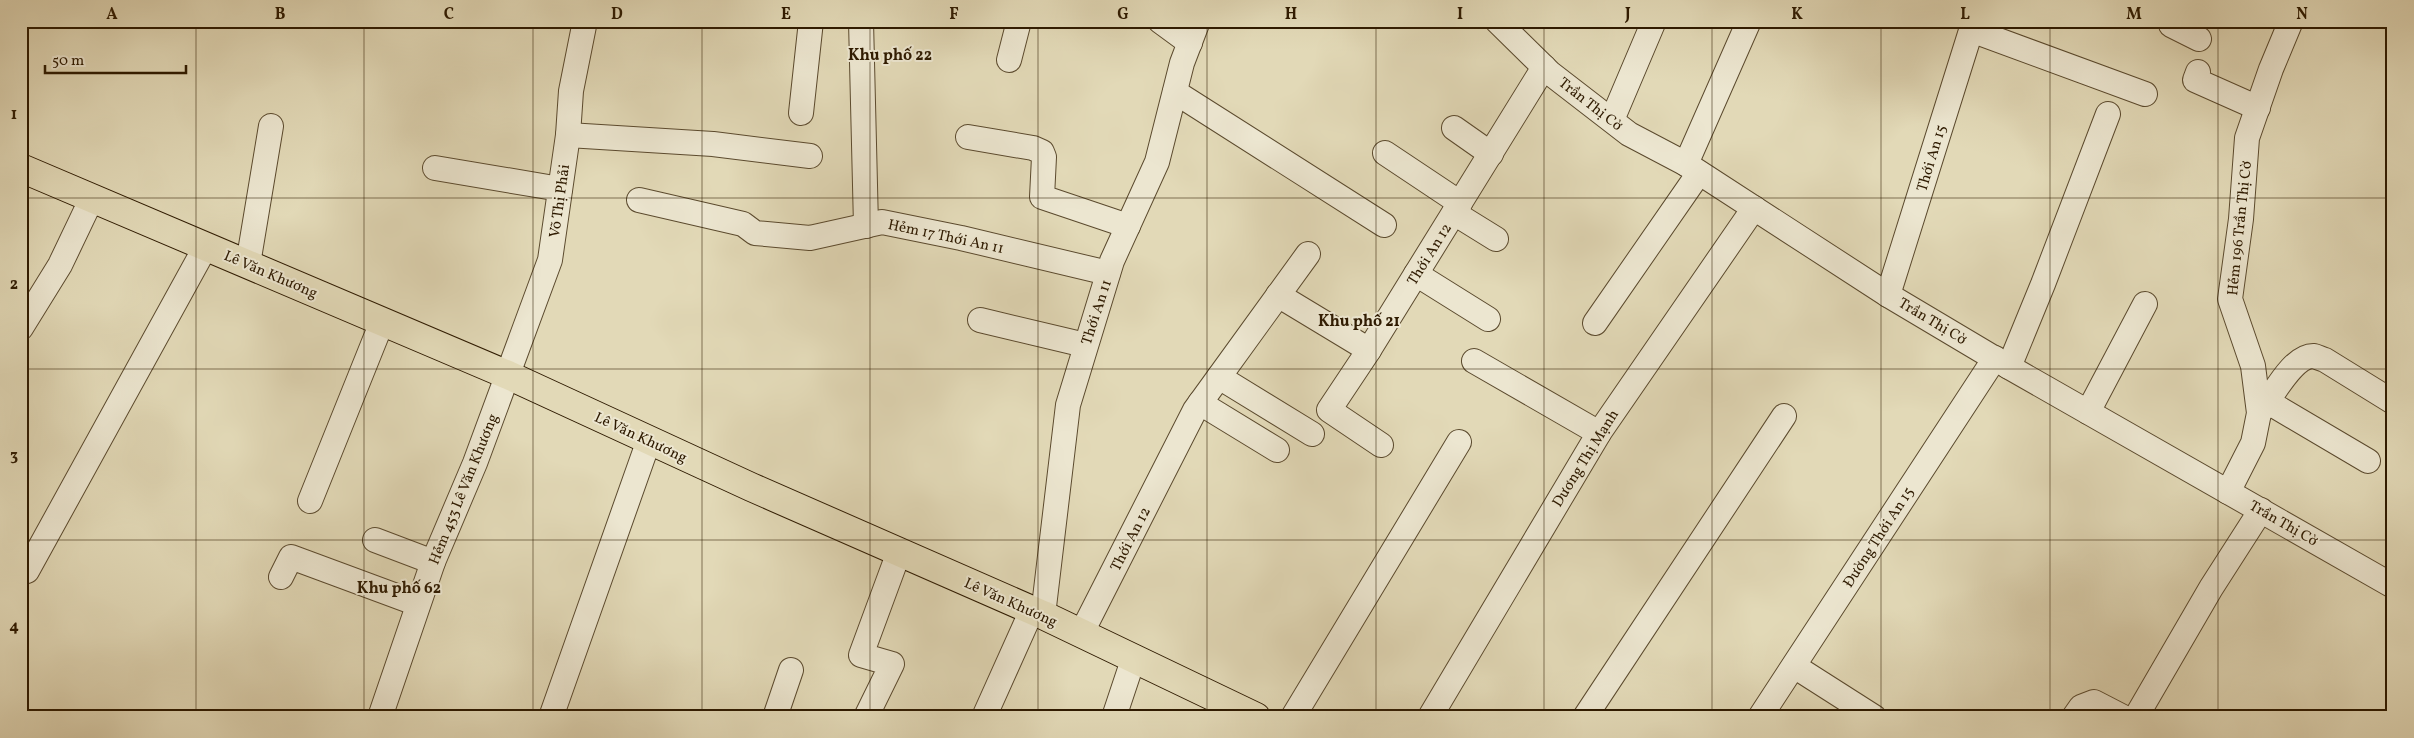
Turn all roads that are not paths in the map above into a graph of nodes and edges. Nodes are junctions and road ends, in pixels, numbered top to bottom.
1 (585, 21) edge
2 (811, 21) edge
3 (861, 21) edge
4 (1019, 21) edge
5 (1160, 21) edge
6 (1198, 21) edge
7 (1497, 21) edge
8 (1654, 21) edge
9 (1749, 21) edge
10 (2172, 21) edge
11 (2291, 21) edge
12 (1972, 26) edge
13 (2199, 39) dead end
14 (1190, 43) junction
15 (1009, 60) dead end
16 (1544, 67) junction
17 (2198, 72) dead end
18 (1175, 92) junction
19 (2145, 94) dead end
20 (2258, 108) junction
21 (801, 113) dead end
22 (2108, 114) dead end
23 (1612, 120) junction
24 (271, 126) dead end
25 (1454, 128) dead end
26 (568, 136) junction
27 (968, 137) dead end
28 (1385, 153) dead end
29 (1491, 154) junction
30 (810, 156) dead end
31 (21, 168) edge
32 (435, 168) dead end
33 (1693, 169) junction
34 (560, 189) junction
35 (92, 198) junction
36 (639, 200) dead end
37 (1457, 208) junction
38 (1754, 208) junction
39 (1384, 225) dead end
40 (866, 226) junction
41 (1128, 226) junction
42 (1496, 239) dead end
43 (206, 246) junction
44 (1308, 254) dead end
45 (248, 264) junction
46 (1108, 273) junction
47 (1416, 274) junction
48 (1888, 294) junction
49 (1278, 295) junction
50 (2145, 304) dead end
51 (1488, 318) dead end
52 (980, 320) dead end
53 (382, 322) junction
54 (1594, 323) dead end
55 (21, 328) edge
56 (1085, 345) junction
57 (1369, 350) junction
58 (1474, 361) dead end
59 (2002, 362) junction
60 (508, 375) junction
61 (1220, 377) junction
62 (2393, 402) edge
63 (1200, 404) junction
64 (2264, 408) junction
65 (2088, 412) junction
66 (1784, 416) dead end
67 (1599, 433) junction
68 (1312, 434) dead end
69 (649, 440) junction
70 (1459, 442) dead end
71 (1382, 444) dead end
72 (1277, 450) dead end
73 (2368, 461) dead end
74 (2228, 492) junction
75 (310, 501) dead end
76 (2261, 510) junction
77 (375, 540) dead end
78 (898, 552) junction
79 (433, 562) junction
80 (27, 571) dead end
81 (281, 577) dead end
82 (2391, 582) edge
83 (418, 604) junction
84 (1038, 613) junction
85 (1081, 634) junction
86 (1134, 657) junction
87 (1794, 666) junction
88 (791, 670) dead end
89 (380, 717) edge
90 (551, 717) edge
91 (775, 717) edge
92 (866, 717) edge
93 (984, 717) edge
94 (1114, 717) edge
95 (1256, 717) edge
96 (1293, 717) edge
97 (1430, 717) edge
98 (1585, 717) edge
99 (1760, 717) edge
100 (1874, 717) edge
101 (2074, 717) edge
102 (2123, 717) edge
103 (2136, 717) edge

1 - 26 street, Võ Thị Phải
2 - 21 street
3 - 40 street
4 - 15 street
5 - 14 street
6 - 14 street, Thới An 11
7 - 16 street, Trần Thị Cờ
8 - 23 street
9 - 33 street
10 - 13 street
11 - 20 street, Hẻm 196 Trần Thị Cờ
12 - 19 street
12 - 48 street, Thới An 15
14 - 18 street, Thới An 11
16 - 23 street, Trần Thị Cờ
16 - 29 street, Thới An 12
17 - 20 street
18 - 39 street
18 - 41 street, Thới An 11
20 - 64 street, Hẻm 196 Trần Thị Cờ
22 - 59 street, Đường Thới An 15
23 - 33 street, Trần Thị Cờ
24 - 45 street
25 - 29 street
26 - 30 street
26 - 34 street, Võ Thị Phải
27 - 41 street
28 - 37 street
29 - 37 street, Thới An 12
31 - 35 main road, Lê Văn Khương
32 - 34 street
33 - 38 street, Trần Thị Cờ
33 - 54 street
34 - 60 street, Võ Thị Phải
35 - 43 main road, Lê Văn Khương
35 - 55 street
36 - 40 street, Hẻm 17 Thới An 11
37 - 42 street
37 - 47 street, Thới An 12
38 - 48 street, Trần Thị Cờ
38 - 67 street, Dương Thị Mạnh
40 - 46 street, Hẻm 17 Thới An 11
41 - 46 street, Thới An 11
43 - 45 main road, Lê Văn Khương
43 - 80 street
44 - 49 street, Thới An 12
45 - 53 main road, Lê Văn Khương
46 - 56 street, Thới An 11
47 - 51 street
47 - 57 street, Thới An 12
48 - 59 street, Trần Thị Cờ
49 - 57 street
49 - 61 street, Thới An 12
50 - 65 street
52 - 56 street
53 - 60 main road, Lê Văn Khương
53 - 75 street
56 - 84 street, Thới An 11
57 - 71 street, Thới An 12
58 - 67 street
59 - 65 street, Trần Thị Cờ
59 - 87 street, Đường Thới An 15
60 - 69 main road, Lê Văn Khương
60 - 79 street, Hẻm 453 Lê Văn Khương
61 - 63 street, Thới An 12
61 - 68 street
62 - 64 street
63 - 72 street
63 - 85 street, Thới An 12
64 - 73 street
64 - 74 street, Hẻm 196 Trần Thị Cờ
65 - 74 street, Trần Thị Cờ
66 - 98 street
67 - 97 street, Dương Thị Mạnh
69 - 78 main road, Lê Văn Khương
69 - 90 street
70 - 96 street
74 - 76 street, Trần Thị Cờ
76 - 82 street, Trần Thị Cờ
76 - 103 street
77 - 79 street
78 - 84 main road, Lê Văn Khương
78 - 92 street
79 - 83 street, Hẻm 453 Lê Văn Khương
81 - 83 street
83 - 89 street, Hẻm 453 Lê Văn Khương
84 - 85 main road, Lê Văn Khương
84 - 93 street, Thới An 11
85 - 86 main road, Lê Văn Khương
86 - 94 street
86 - 95 main road, Lê Văn Khương
87 - 99 street, Đường Thới An 15
87 - 100 street
88 - 91 street
101 - 102 street

